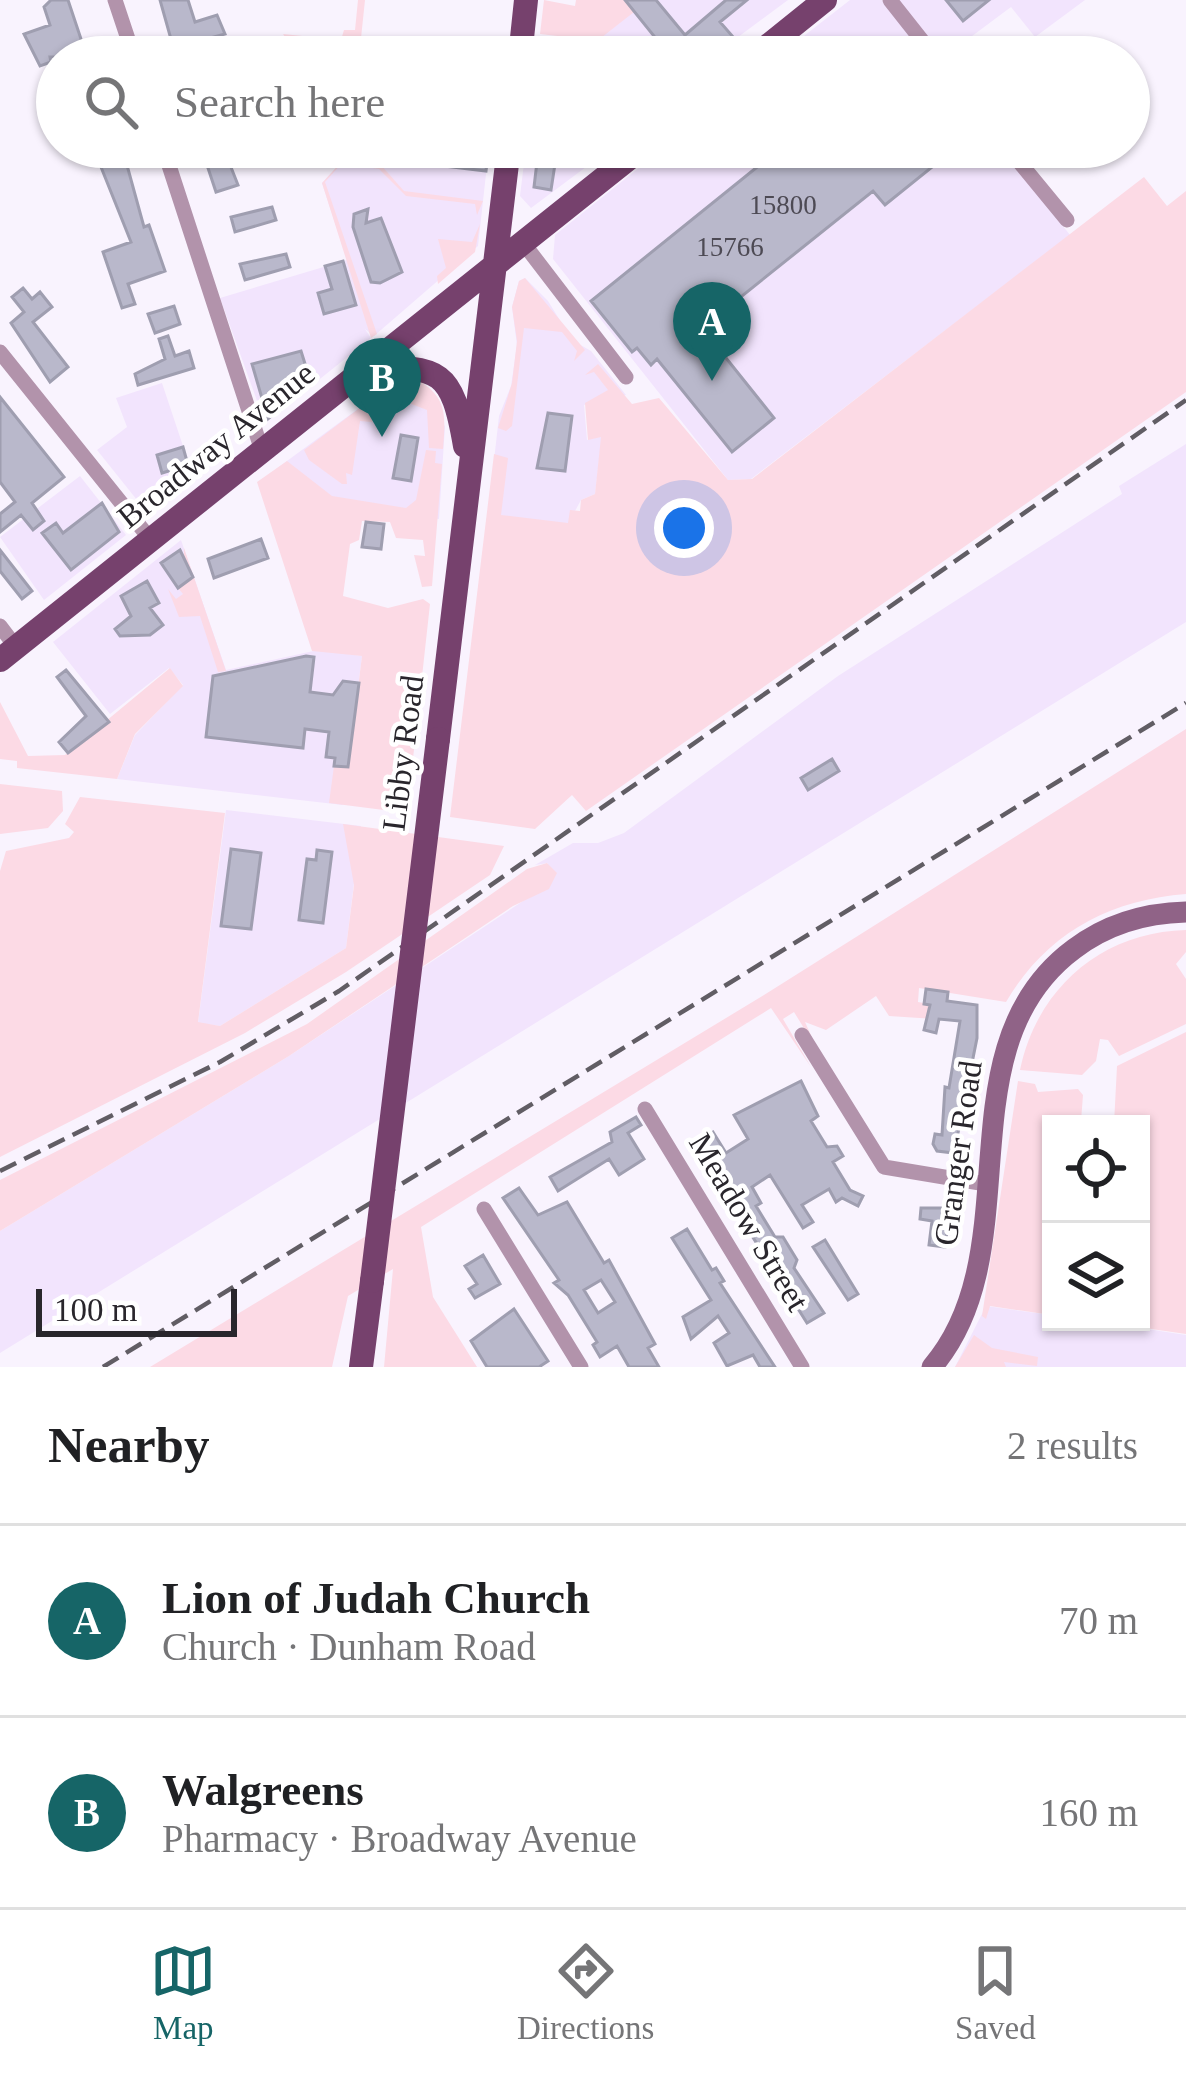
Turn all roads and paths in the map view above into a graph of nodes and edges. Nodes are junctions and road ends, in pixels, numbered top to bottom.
1 (115, 0) edge
2 (526, 0) edge
3 (825, 0) edge
4 (890, 0) edge
5 (127, 36) edge
6 (522, 36) edge
7 (780, 36) edge
8 (918, 36) edge
9 (170, 168) edge
10 (506, 168) edge
11 (617, 168) edge
12 (1024, 168) edge
13 (1066, 220) dead end
14 (524, 244) junction
15 (494, 267) junction
16 (0, 352) edge
17 (366, 368) junction
18 (626, 376) dead end
19 (262, 451) junction
20 (469, 472) junction
21 (151, 540) junction
22 (5, 644) edge
23 (1186, 912) edge
24 (802, 1034) dead end
25 (645, 1109) dead end
26 (986, 1184) junction
27 (484, 1210) dead end
28 (361, 1367) edge
29 (581, 1367) edge
30 (802, 1367) edge
31 (932, 1367) edge

1 - 5 street
2 - 6 main road
3 - 7 main road
4 - 8 street
9 - 19 street
10 - 15 main road, Libby Road
11 - 14 main road, Broadway Avenue
12 - 13 street
14 - 15 main road, Broadway Avenue
14 - 18 street
15 - 17 main road, Broadway Avenue
15 - 20 main road, Libby Road
16 - 21 street
17 - 19 main road, Broadway Avenue
17 - 20 main road
19 - 21 main road, Broadway Avenue
20 - 28 main road, Libby Road, bridge
21 - 22 main road, Broadway Avenue
23 - 26 street, Granger Road
24 - 26 street
25 - 30 street, Meadow Street
26 - 31 street, Granger Road
27 - 29 street

